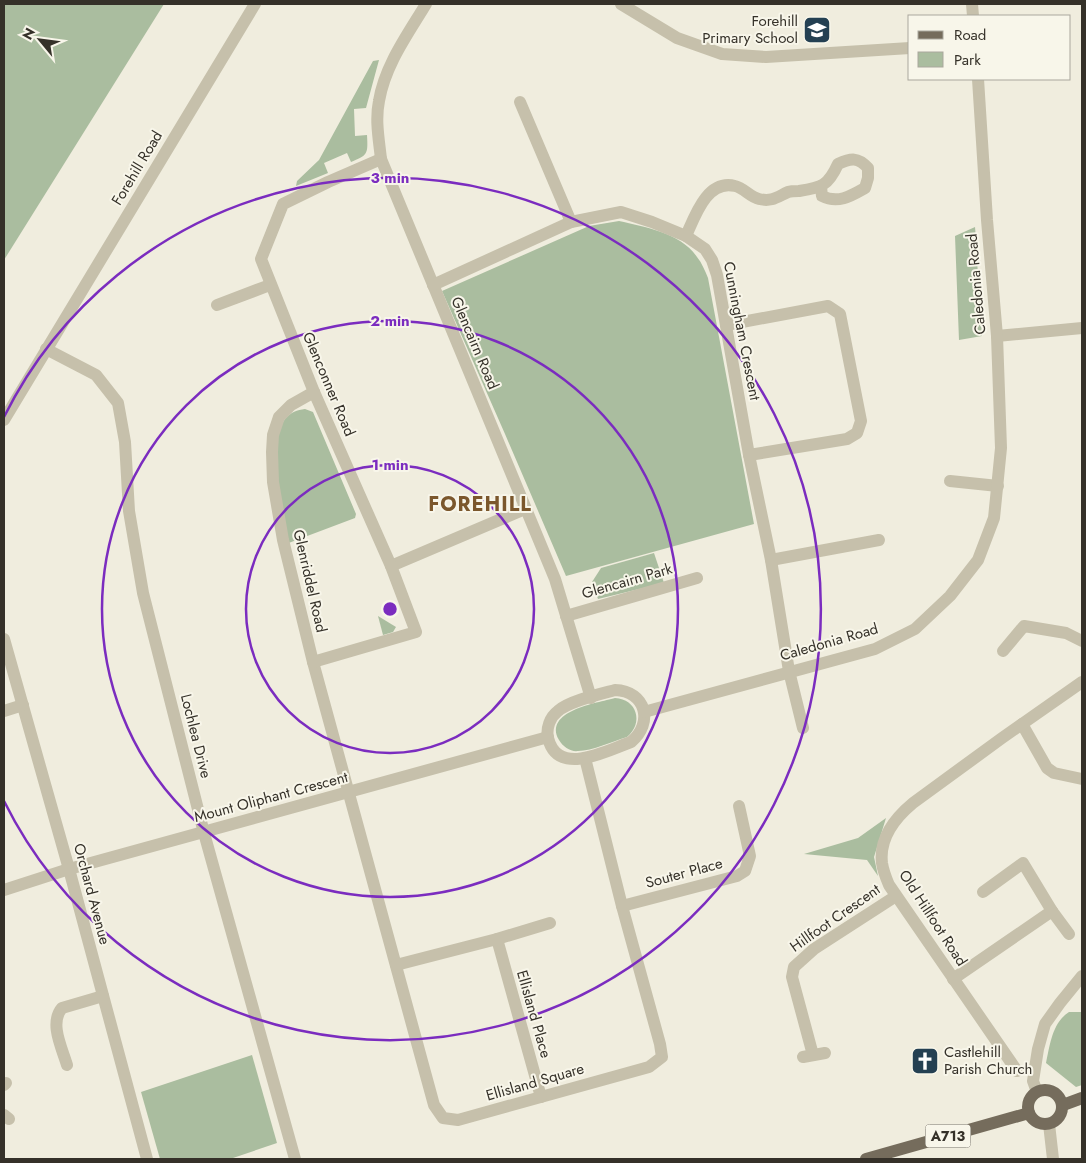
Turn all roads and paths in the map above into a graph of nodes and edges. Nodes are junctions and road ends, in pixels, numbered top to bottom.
1 (255, 4) edge
2 (426, 4) edge
3 (621, 4) edge
4 (908, 48) edge
5 (978, 80) edge
6 (520, 102) dead end
7 (381, 159) junction
8 (820, 188) dead end
9 (570, 222) junction
10 (686, 236) junction
11 (270, 285) junction
12 (433, 285) junction
13 (217, 305) dead end
14 (726, 326) junction
15 (1082, 328) edge
16 (997, 336) junction
17 (46, 349) junction
18 (314, 392) junction
19 (4, 420) edge
20 (749, 454) junction
21 (950, 481) dead end
22 (998, 486) junction
23 (525, 509) junction
24 (879, 540) dead end
25 (771, 560) junction
26 (391, 566) junction
27 (696, 578) dead end
28 (566, 616) junction
29 (4, 639) edge
30 (1082, 641) edge
31 (1003, 650) dead end
32 (313, 662) junction
33 (789, 671) junction
34 (1082, 682) edge
35 (591, 698) junction
36 (23, 705) junction
37 (4, 711) edge
38 (644, 712) junction
39 (1022, 724) junction
40 (802, 728) dead end
41 (548, 738) junction
42 (585, 758) junction
43 (1082, 779) edge
44 (349, 793) junction
45 (739, 806) dead end
46 (204, 833) junction
47 (69, 869) junction
48 (4, 890) edge
49 (983, 892) dead end
50 (896, 896) junction
51 (622, 906) junction
52 (1052, 911) junction
53 (550, 923) dead end
54 (1069, 934) dead end
55 (496, 939) junction
56 (396, 965) junction
57 (1082, 976) edge
58 (953, 979) junction
59 (103, 996) junction
60 (814, 1055) dead end
61 (67, 1065) dead end
62 (1017, 1071) dead end
63 (1037, 1092) junction
64 (541, 1097) junction
65 (1082, 1098) edge
66 (1063, 1105) junction
67 (1028, 1113) junction
68 (1050, 1124) junction
69 (147, 1159) edge
70 (295, 1159) edge
71 (866, 1159) edge
72 (1053, 1159) edge

1 - 17 street, Forehill Road
2 - 7 street, Glencairn Road
3 - 4 street
5 - 16 street, Caledonia Road
6 - 9 street
7 - 11 street, Glenconner Road
7 - 12 street, Glencairn Road
8 - 10 street
9 - 10 street, Cunningham Crescent
9 - 12 street, Cunningham Crescent
10 - 14 street, Cunningham Crescent
11 - 13 street
11 - 18 street, Glenconner Road
12 - 23 street, Glencairn Road
14 - 20 street, Cunningham Crescent
14 - 20 street
15 - 16 street
16 - 22 street, Caledonia Road
17 - 19 street, Forehill Road
17 - 46 street, Lochlea Drive
18 - 26 street, Glenconner Road
18 - 32 street, Glenriddel Road
20 - 25 street, Cunningham Crescent
21 - 22 street
22 - 33 street, Caledonia Road
23 - 26 street
23 - 28 street, Glencairn Road
24 - 25 street
25 - 33 street, Cunningham Crescent
26 - 32 street, Glenconner Road
27 - 28 street, Glencairn Park
28 - 35 street, Glencairn Road
29 - 36 street, Orchard Avenue
30 - 31 street
32 - 44 street, Glenriddel Road
33 - 38 street, Caledonia Road
33 - 40 street, Cunningham Crescent
34 - 39 street, Old Hillfoot Road
35 - 38 street
35 - 41 street
36 - 37 street
36 - 47 street, Orchard Avenue
38 - 42 street
39 - 43 street
39 - 50 street, Old Hillfoot Road
41 - 42 street
41 - 44 street, Mount Oliphant Crescent
42 - 51 street, Ellisland Square
44 - 46 street, Mount Oliphant Crescent
44 - 56 street, Ellisland Square
45 - 51 street, Souter Place
46 - 47 street, Mount Oliphant Crescent
46 - 70 street, Lochlea Drive
47 - 48 street, Mount Oliphant Crescent
47 - 59 street, Orchard Avenue
49 - 52 street
50 - 58 street, Old Hillfoot Road
50 - 60 street, Hillfoot Crescent
51 - 64 street, Ellisland Square
52 - 54 street
52 - 58 street
53 - 55 street
55 - 56 street
55 - 64 street, Ellisland Place
56 - 64 street, Ellisland Square
57 - 63 street
58 - 62 street, Old Hillfoot Road
59 - 61 street
59 - 69 street, Orchard Avenue
63 - 66 main road
63 - 67 main road
65 - 66 main road
66 - 68 main road
67 - 68 main road
67 - 71 main road, A713
68 - 72 street

